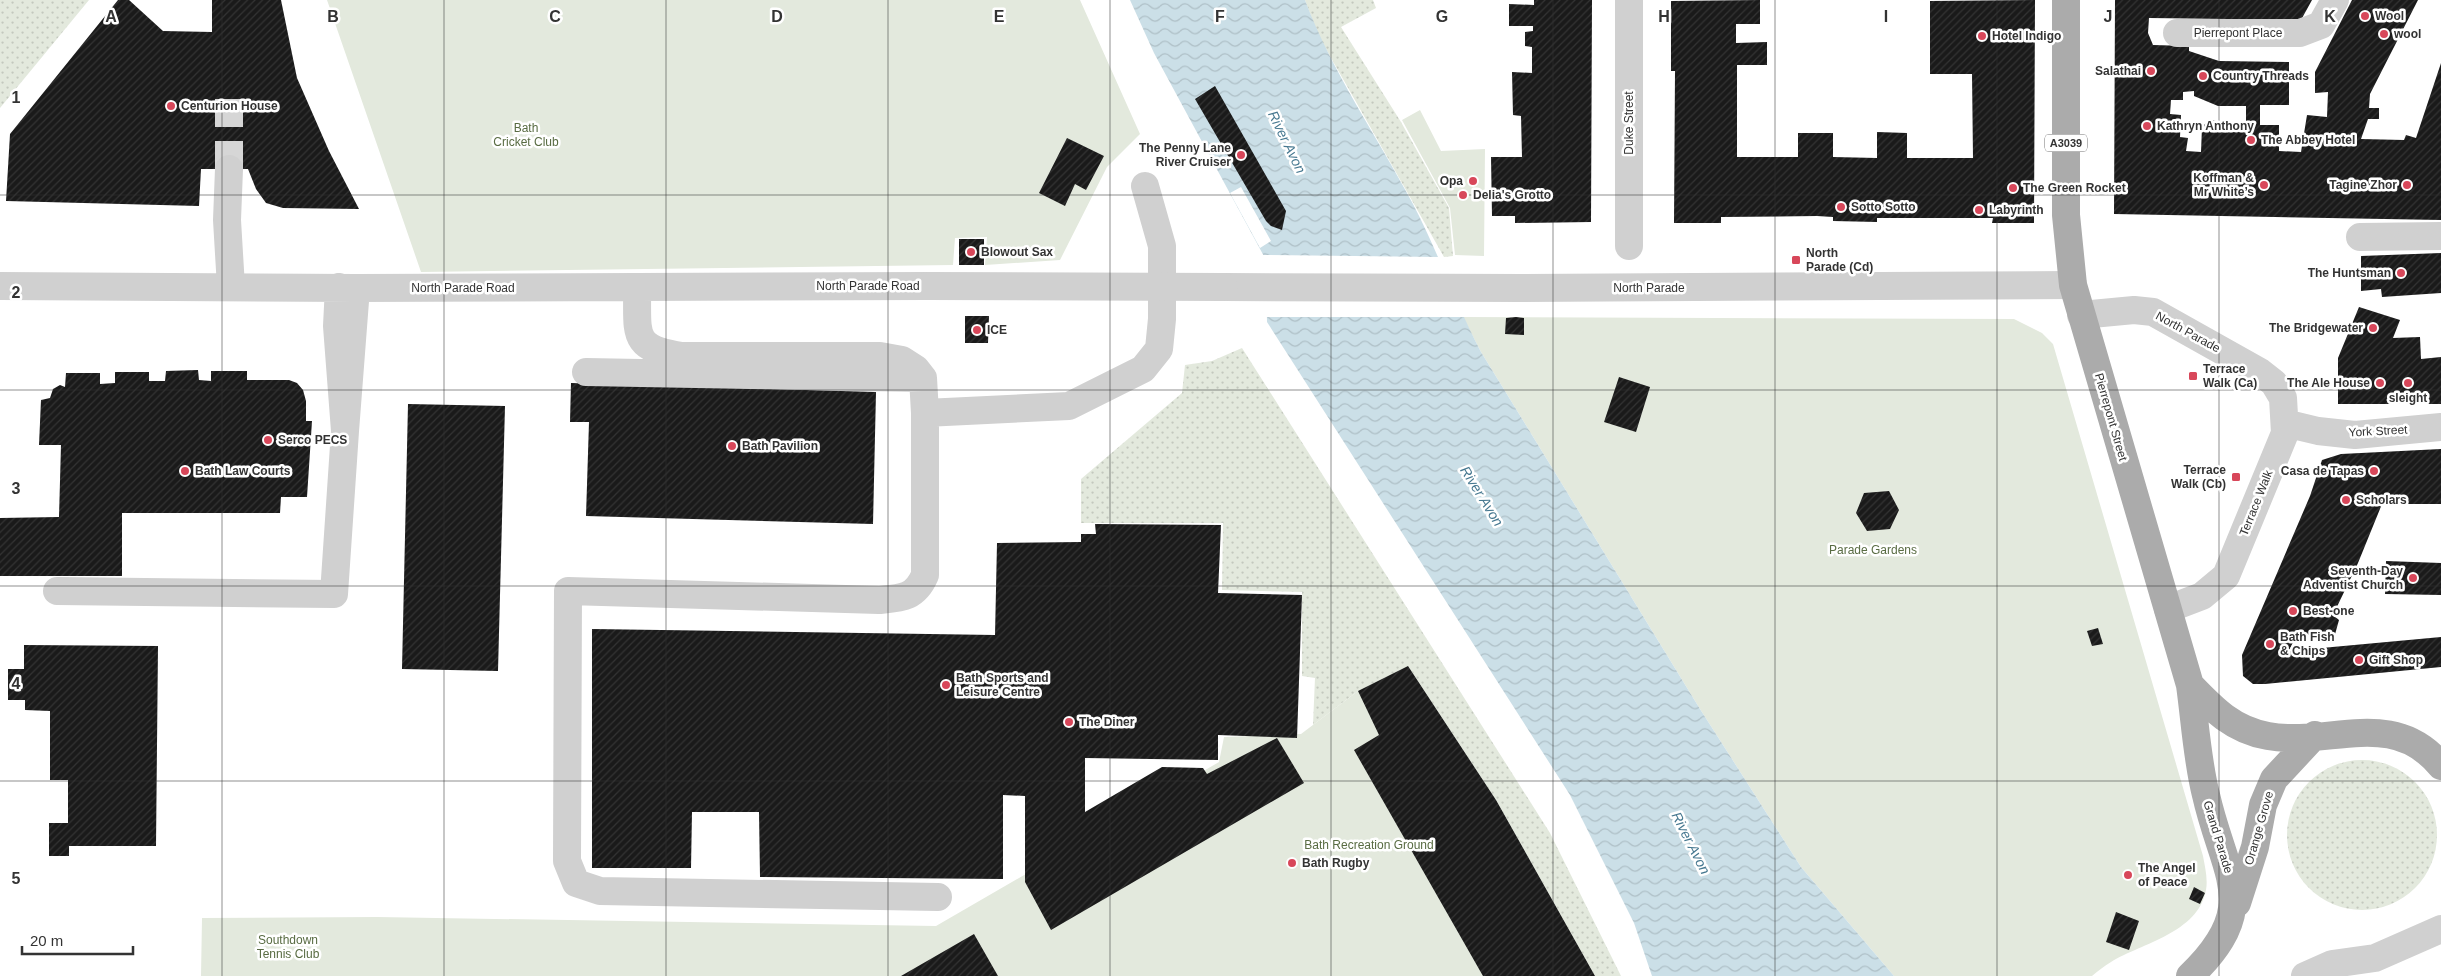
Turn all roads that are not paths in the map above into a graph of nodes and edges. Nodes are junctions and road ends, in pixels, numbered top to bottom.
1 (1630, 0) edge
2 (2066, 0) edge
3 (2335, 0) edge
4 (2176, 33) dead end
5 (229, 169) tunnel mouth
6 (1146, 186) dead end
7 (2441, 236) edge
8 (2360, 237) dead end
9 (1629, 246) dead end
10 (2073, 285) junction
11 (0, 286) edge
12 (231, 287) junction
13 (1224, 287) joint
14 (348, 288) junction
15 (637, 288) junction
16 (2081, 315) junction
17 (586, 372) dead end
18 (2260, 372) joint
19 (922, 378) junction
20 (925, 413) junction
21 (2285, 423) junction
22 (2441, 427) edge
23 (57, 591) dead end
24 (2168, 609) junction
25 (2190, 685) junction
26 (2315, 735) junction
27 (2441, 766) edge
28 (938, 897) dead end
29 (2231, 921) junction
30 (2441, 929) edge
31 (2190, 976) edge
32 (2305, 976) edge

1 - 9 street, Duke Street
2 - 10 main road, Pierrepont Street / A3039
3 - 4 street, Pierrepont Place
5 - 12 street
6 - 20 street
7 - 8 street
10 - 13 street, North Parade
10 - 16 main road, Pierrepont Street
11 - 12 street, North Parade Road
12 - 14 street, North Parade Road
13 - 15 street, North Parade Road, bridge
14 - 15 street, North Parade Road
14 - 23 street
15 - 19 street
16 - 18 street, North Parade
16 - 24 main road, Pierrepont Street
17 - 19 street
18 - 21 street, Terrace Walk
19 - 20 street
20 - 28 street
21 - 22 street, York Street
21 - 24 street, Terrace Walk
24 - 25 main road, Pierrepont Street
25 - 26 main road, Pierrepont Street
25 - 29 main road, Grand Parade
26 - 27 main road
26 - 29 main road, Orange Grove
29 - 31 main road, Grand Parade
30 - 32 street

